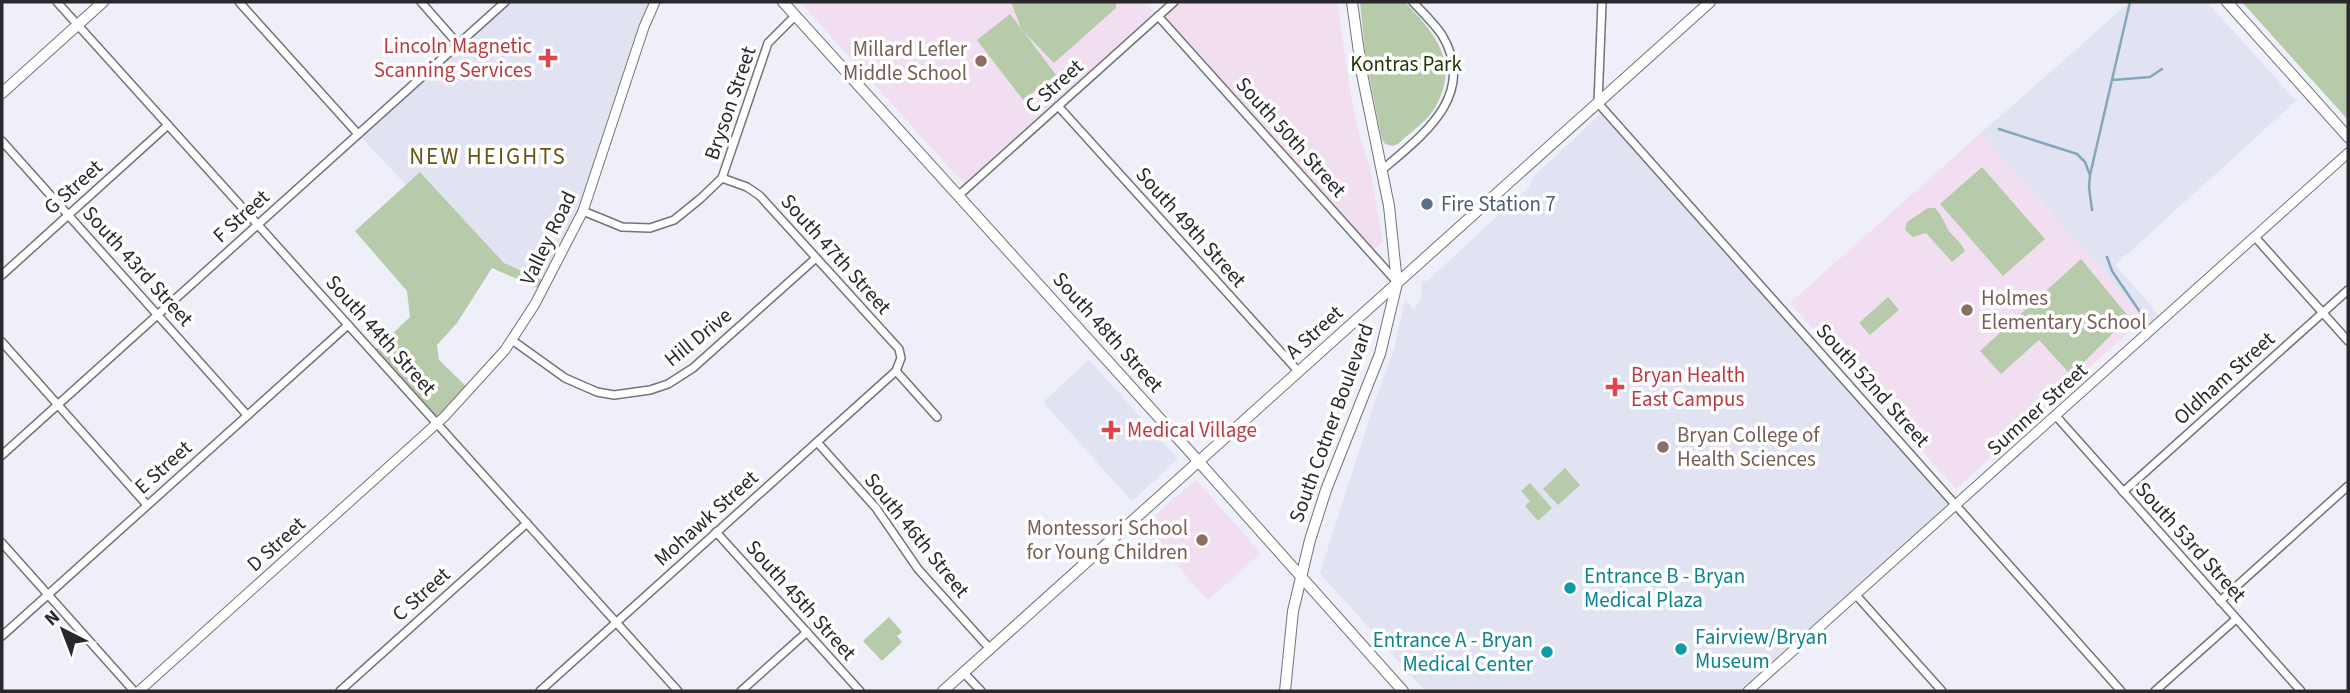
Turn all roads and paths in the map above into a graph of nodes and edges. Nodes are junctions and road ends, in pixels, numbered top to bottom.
1 (57, 2) edge
2 (103, 2) edge
3 (239, 2) edge
4 (421, 2) edge
5 (505, 2) edge
6 (655, 2) edge
7 (783, 2) edge
8 (1174, 2) edge
9 (1352, 2) edge
10 (1413, 2) edge
11 (1602, 2) edge
12 (1710, 2) edge
13 (2227, 2) edge
14 (795, 16) junction
15 (1158, 16) junction
16 (78, 24) junction
17 (458, 44) junction
18 (2, 93) edge
19 (1598, 103) junction
20 (1058, 106) junction
21 (168, 125) junction
22 (358, 134) junction
23 (2348, 137) edge
24 (2, 141) edge
25 (2348, 153) edge
26 (1382, 170) junction
27 (722, 178) junction
28 (958, 196) junction
29 (583, 211) junction
30 (68, 215) junction
31 (258, 224) junction
32 (2255, 237) junction
33 (816, 258) junction
34 (2, 275) edge
35 (1397, 282) junction
36 (2348, 290) edge
37 (2323, 313) junction
38 (158, 315) junction
39 (348, 324) junction
40 (512, 340) junction
41 (2348, 341) edge
42 (2, 342) edge
43 (896, 371) junction
44 (1298, 372) junction
45 (58, 405) junction
46 (247, 415) junction
47 (2056, 416) junction
48 (937, 417) dead end
49 (437, 423) junction
50 (817, 442) junction
51 (2, 455) edge
52 (1199, 461) junction
53 (2348, 486) edge
54 (2123, 492) junction
55 (147, 505) junction
56 (1956, 505) junction
57 (527, 523) junction
58 (716, 532) junction
59 (2, 543) edge
60 (1300, 575) junction
61 (48, 594) junction
62 (1856, 595) junction
63 (2220, 601) junction
64 (2236, 619) junction
65 (616, 622) junction
66 (807, 632) junction
67 (2, 636) edge
68 (990, 649) junction
69 (964, 673) junction
70 (1759, 687) edge
71 (137, 691) edge
72 (340, 691) edge
73 (540, 691) edge
74 (678, 691) edge
75 (741, 691) edge
76 (860, 691) edge
77 (943, 691) edge
78 (981, 691) edge
79 (1285, 691) edge
80 (1403, 691) edge
81 (1748, 691) edge
82 (1942, 691) edge
83 (2121, 691) edge
84 (2155, 691) edge
85 (2301, 691) edge

1 - 16 street, South 44th Street
2 - 16 main road
3 - 22 street
4 - 17 street
5 - 17 street, F Street
6 - 29 street, Valley Road
7 - 14 main road, South 48th Street
8 - 15 street, C Street
9 - 26 main road, South Cotner Boulevard
10 - 26 street
11 - 19 street
12 - 19 main road, A Street
13 - 23 main road
14 - 27 street, Bryson Street
14 - 28 main road, South 48th Street
15 - 20 street, C Street
15 - 35 street, South 50th Street
16 - 18 main road
16 - 21 street, South 44th Street
17 - 22 street, F Street
19 - 35 main road, A Street
19 - 56 street, South 52nd Street
20 - 28 street, C Street
20 - 44 street, South 49th Street
21 - 30 street, G Street
21 - 31 street, South 44th Street
22 - 31 street, F Street
24 - 30 street, South 43rd Street
25 - 32 street, Sumner Street
26 - 35 main road, South Cotner Boulevard
27 - 29 street, Bryson Street
27 - 33 street, South 47th Street
28 - 52 main road, South 48th Street
29 - 40 street, Valley Road
30 - 34 street, G Street
30 - 38 street, South 43rd Street
31 - 38 street, F Street
31 - 39 street, South 44th Street
32 - 37 street
32 - 47 street, Sumner Street
33 - 40 street, Hill Drive
33 - 43 street, South 47th Street
35 - 44 main road, A Street
35 - 60 main road, South Cotner Boulevard
36 - 37 street, Oldham Street
37 - 41 street
37 - 54 street, Oldham Street
38 - 45 street, F Street
38 - 46 street, South 43rd Street
39 - 46 street, E Street
39 - 49 street, South 44th Street
40 - 49 street, Valley Road
42 - 45 street
43 - 48 street
43 - 50 street, Mohawk Street
44 - 52 main road, A Street
45 - 51 street, F Street
45 - 55 street
46 - 55 street, E Street
47 - 54 street, South 53rd Street
47 - 56 street, Sumner Street
49 - 57 street, South 44th Street
49 - 71 street, D Street
50 - 58 street, Mohawk Street
50 - 68 street, South 46th Street
52 - 60 main road, South 48th Street
52 - 68 main road, A Street
53 - 63 street
54 - 63 street, South 53rd Street
55 - 61 street, E Street
56 - 62 street, Sumner Street
56 - 83 street, South 52nd Street
57 - 65 street, South 44th Street
57 - 72 street, C Street
58 - 65 street, Mohawk Street
58 - 66 street, South 45th Street
59 - 61 street
60 - 79 main road, South Cotner Boulevard
60 - 80 main road, South 48th Street
61 - 67 street, E Street
61 - 71 street
62 - 70 street, Sumner Street
62 - 82 street
63 - 64 street, South 53rd Street
64 - 84 street
64 - 85 street, South 53rd Street
65 - 73 street, Mohawk Street
65 - 74 street, South 44th Street
66 - 75 street
66 - 76 street, South 45th Street
68 - 69 main road, A Street
69 - 77 main road, A Street
69 - 78 street
70 - 81 street, Sumner Street

